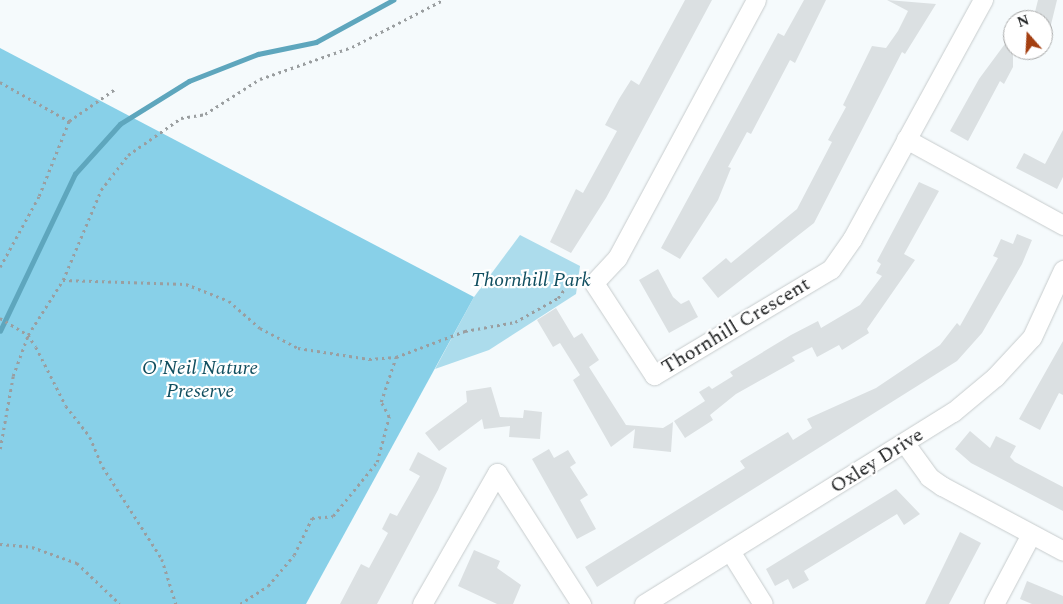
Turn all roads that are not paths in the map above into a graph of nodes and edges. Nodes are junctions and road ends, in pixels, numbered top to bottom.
1 (756, 0) edge
2 (983, 0) edge
3 (906, 139) junction
4 (1063, 225) edge
5 (1063, 270) edge
6 (906, 445) junction
7 (1030, 536) junction
8 (730, 551) junction
9 (1063, 551) edge
10 (422, 604) edge
11 (581, 604) edge
12 (644, 604) edge
13 (763, 604) edge
14 (994, 604) edge

1 - 3 street, Thornhill Crescent
2 - 3 street, Thornhill Crescent
3 - 4 street
5 - 6 street, Oxley Drive
6 - 7 street
6 - 8 street, Oxley Drive
7 - 9 street
7 - 14 street
8 - 12 street, Oxley Drive
8 - 13 street
10 - 11 street

